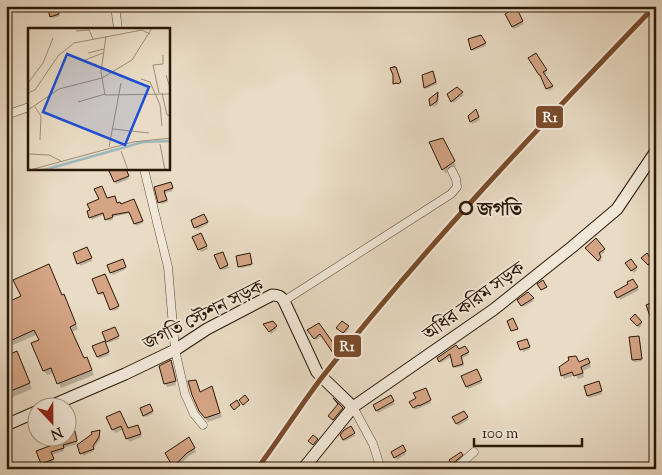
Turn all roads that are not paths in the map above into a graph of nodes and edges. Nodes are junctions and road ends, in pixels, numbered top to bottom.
1 (116, 6) edge
2 (118, 28) edge
3 (28, 108) edge
4 (6, 115) edge
5 (656, 151) edge
6 (144, 170) edge
7 (452, 171) dead end
8 (284, 301) junction
9 (176, 350) junction
10 (69, 398) edge
11 (353, 407) junction
12 (28, 415) edge
13 (6, 425) edge
14 (203, 425) dead end
15 (474, 452) dead end
16 (302, 469) edge
17 (381, 469) edge
18 (455, 469) edge

1 - 2 street
3 - 4 street
5 - 11 main road, অধির করিম সড়ক
6 - 9 street
7 - 8 street
8 - 9 main road, জগতি স্টেশন সড়ক
8 - 11 main road, জগতি স্টেশন সড়ক
9 - 10 main road, জগতি স্টেশন সড়ক
9 - 14 street
11 - 16 main road, অধির করিম সড়ক
11 - 17 street
12 - 13 main road
15 - 18 street

